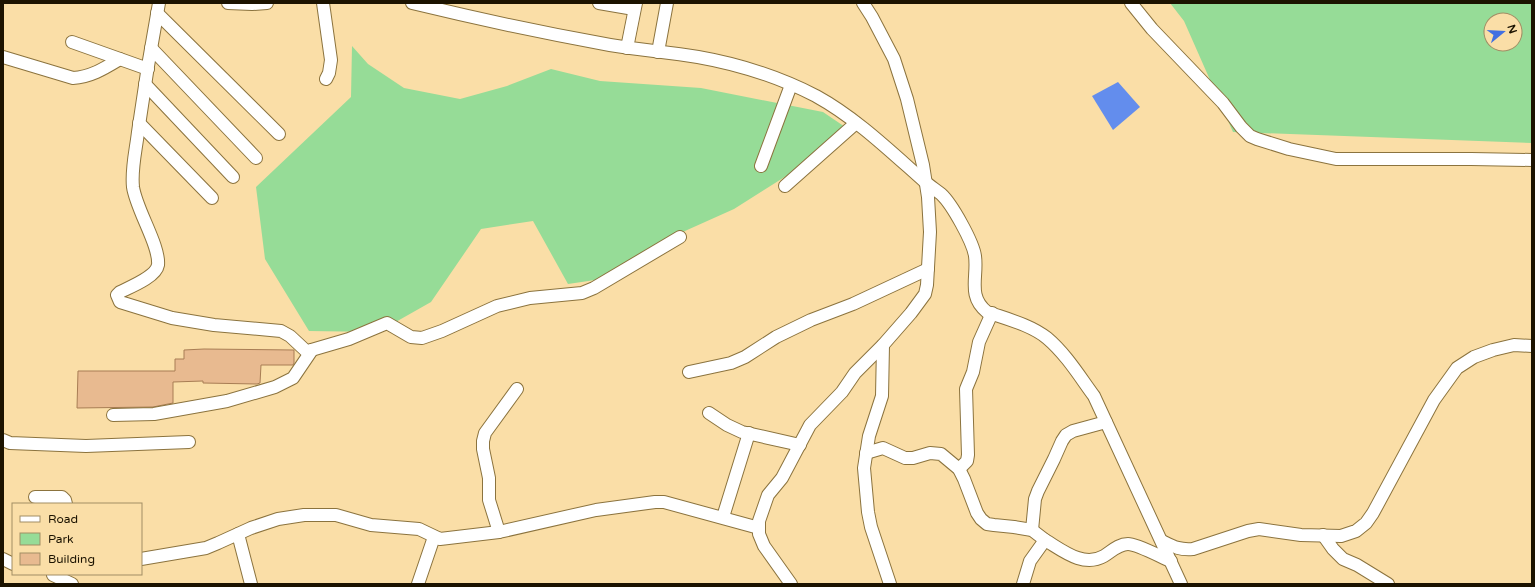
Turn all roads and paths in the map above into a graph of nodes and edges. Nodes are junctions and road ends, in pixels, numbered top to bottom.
1 (228, 3) edge
2 (266, 3) edge
3 (323, 3) edge
4 (412, 3) edge
5 (599, 3) edge
6 (667, 3) edge
7 (863, 3) edge
8 (1131, 3) edge
9 (635, 6) edge
10 (158, 8) edge
11 (72, 42) dead end
12 (151, 48) junction
13 (627, 48) junction
14 (658, 52) junction
15 (3, 57) edge
16 (120, 59) junction
17 (148, 69) junction
18 (326, 80) dead end
19 (145, 84) junction
20 (791, 85) junction
21 (139, 123) junction
22 (856, 123) junction
23 (279, 134) dead end
24 (256, 158) dead end
25 (1532, 160) edge
26 (761, 166) dead end
27 (233, 177) dead end
28 (926, 183) junction
29 (785, 186) dead end
30 (212, 198) dead end
31 (680, 236) dead end
32 (928, 269) junction
33 (992, 314) junction
34 (883, 346) junction
35 (1532, 346) edge
36 (312, 350) junction
37 (689, 372) dead end
38 (517, 389) dead end
39 (709, 412) dead end
40 (113, 415) dead end
41 (1106, 422) junction
42 (749, 433) junction
43 (3, 440) edge
44 (189, 442) dead end
45 (800, 445) junction
46 (866, 453) junction
47 (959, 469) junction
48 (35, 497) dead end
49 (66, 503) edge
50 (723, 517) junction
51 (758, 528) junction
52 (1032, 530) junction
53 (499, 532) junction
54 (238, 534) junction
55 (1323, 535) junction
56 (434, 537) junction
57 (1045, 540) junction
58 (1162, 541) junction
59 (3, 559) edge
60 (142, 559) edge
61 (1171, 561) junction
62 (12, 564) edge
63 (55, 575) edge
64 (72, 584) edge
65 (251, 584) edge
66 (418, 584) edge
67 (791, 584) edge
68 (890, 584) edge
69 (1023, 584) edge
70 (1182, 584) edge
71 (1388, 584) edge

1 - 2 street
3 - 18 street
4 - 13 street
5 - 9 street
6 - 14 street
7 - 28 street
8 - 25 street
9 - 13 street
10 - 12 street
10 - 23 street
11 - 16 street
12 - 17 street
12 - 24 street
13 - 14 street
14 - 20 street
15 - 16 street
16 - 17 street
17 - 19 street
19 - 21 street
19 - 27 street
20 - 22 street
20 - 26 street
21 - 30 street
21 - 36 street
22 - 28 street
22 - 29 street
28 - 32 street
28 - 33 street
31 - 36 street
32 - 34 street
32 - 37 street
33 - 41 street
33 - 47 street
34 - 45 street
34 - 46 street
35 - 55 street
36 - 40 street
38 - 53 street
39 - 42 street
41 - 52 street
41 - 58 street
42 - 45 street
42 - 50 street
43 - 44 street
45 - 51 street
46 - 47 street
46 - 68 street
47 - 52 street
48 - 49 street
50 - 51 street
50 - 53 street
51 - 67 street
52 - 57 street
53 - 56 street
54 - 56 street
54 - 60 street
54 - 65 street
55 - 58 street
55 - 71 street
56 - 66 street
57 - 61 street
57 - 69 street
58 - 61 street
59 - 62 street
61 - 70 street
63 - 64 street

